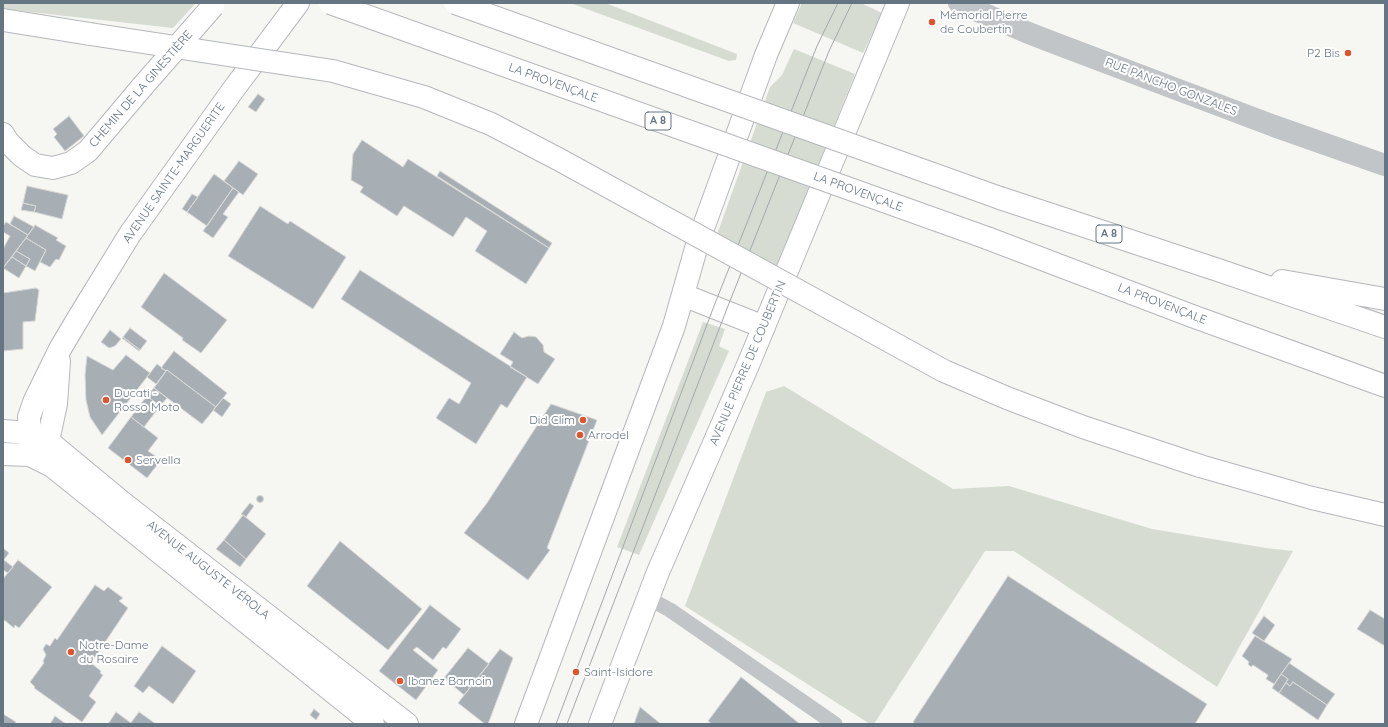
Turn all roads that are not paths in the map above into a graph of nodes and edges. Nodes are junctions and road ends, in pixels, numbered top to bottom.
1 (298, 3) edge
2 (330, 3) edge
3 (455, 3) edge
4 (788, 3) edge
5 (898, 3) edge
6 (959, 3) edge
7 (214, 4) edge
8 (3, 20) edge
9 (3, 134) edge
10 (1385, 165) edge
11 (1218, 270) junction
12 (683, 295) junction
13 (1385, 299) edge
14 (764, 327) junction
15 (1385, 327) edge
16 (1380, 385) edge
17 (3, 431) edge
18 (36, 447) junction
19 (3, 454) edge
20 (1385, 515) edge
21 (648, 598) junction
22 (373, 724) edge
23 (407, 724) edge
24 (526, 724) edge
25 (600, 724) edge
26 (835, 724) edge

1 - 18 main road, AVENUE SAINTE-MARGUERITE
2 - 16 main road, LA PROVENÇALE / A 8, bridge
3 - 11 main road, A 8, bridge
4 - 12 main road
5 - 14 main road, AVENUE PIERRE DE COUBERTIN
6 - 10 street, RUE PANCHO GONZALES
7 - 9 main road, CHEMIN DE LA GINESTIÈRE, bridge
8 - 20 main road, bridge
11 - 13 main road
11 - 15 main road, A 8
12 - 14 main road
12 - 24 main road
14 - 21 main road, AVENUE PIERRE DE COUBERTIN
17 - 18 main road, AVENUE AUGUSTE VÉROLA
18 - 19 main road, AVENUE AUGUSTE VÉROLA
18 - 22 main road, AVENUE AUGUSTE VÉROLA
18 - 23 main road, AVENUE AUGUSTE VÉROLA
21 - 25 main road, AVENUE PIERRE DE COUBERTIN
21 - 26 lane

